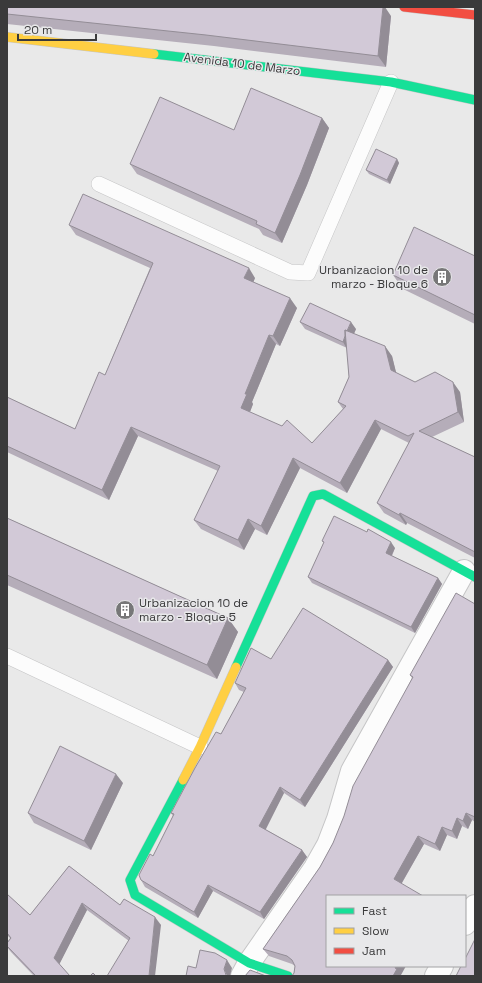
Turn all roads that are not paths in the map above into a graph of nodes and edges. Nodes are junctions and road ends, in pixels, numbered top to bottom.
1 (404, 7) edge
2 (475, 15) edge
3 (7, 37) edge
4 (391, 82) junction
5 (475, 100) edge
6 (99, 184) dead end
7 (470, 574) edge
8 (7, 656) edge
9 (200, 747) junction
10 (475, 906) edge
11 (466, 922) edge
12 (441, 967) edge
13 (246, 969) edge
14 (288, 976) edge
15 (436, 976) edge

1 - 2 street
3 - 4 street, Avenida 10 de Marzo
4 - 5 street, Avenida 10 de Marzo
4 - 6 lane
7 - 9 street
7 - 13 street
8 - 9 lane
9 - 13 street
10 - 11 street
12 - 15 street
13 - 14 street

